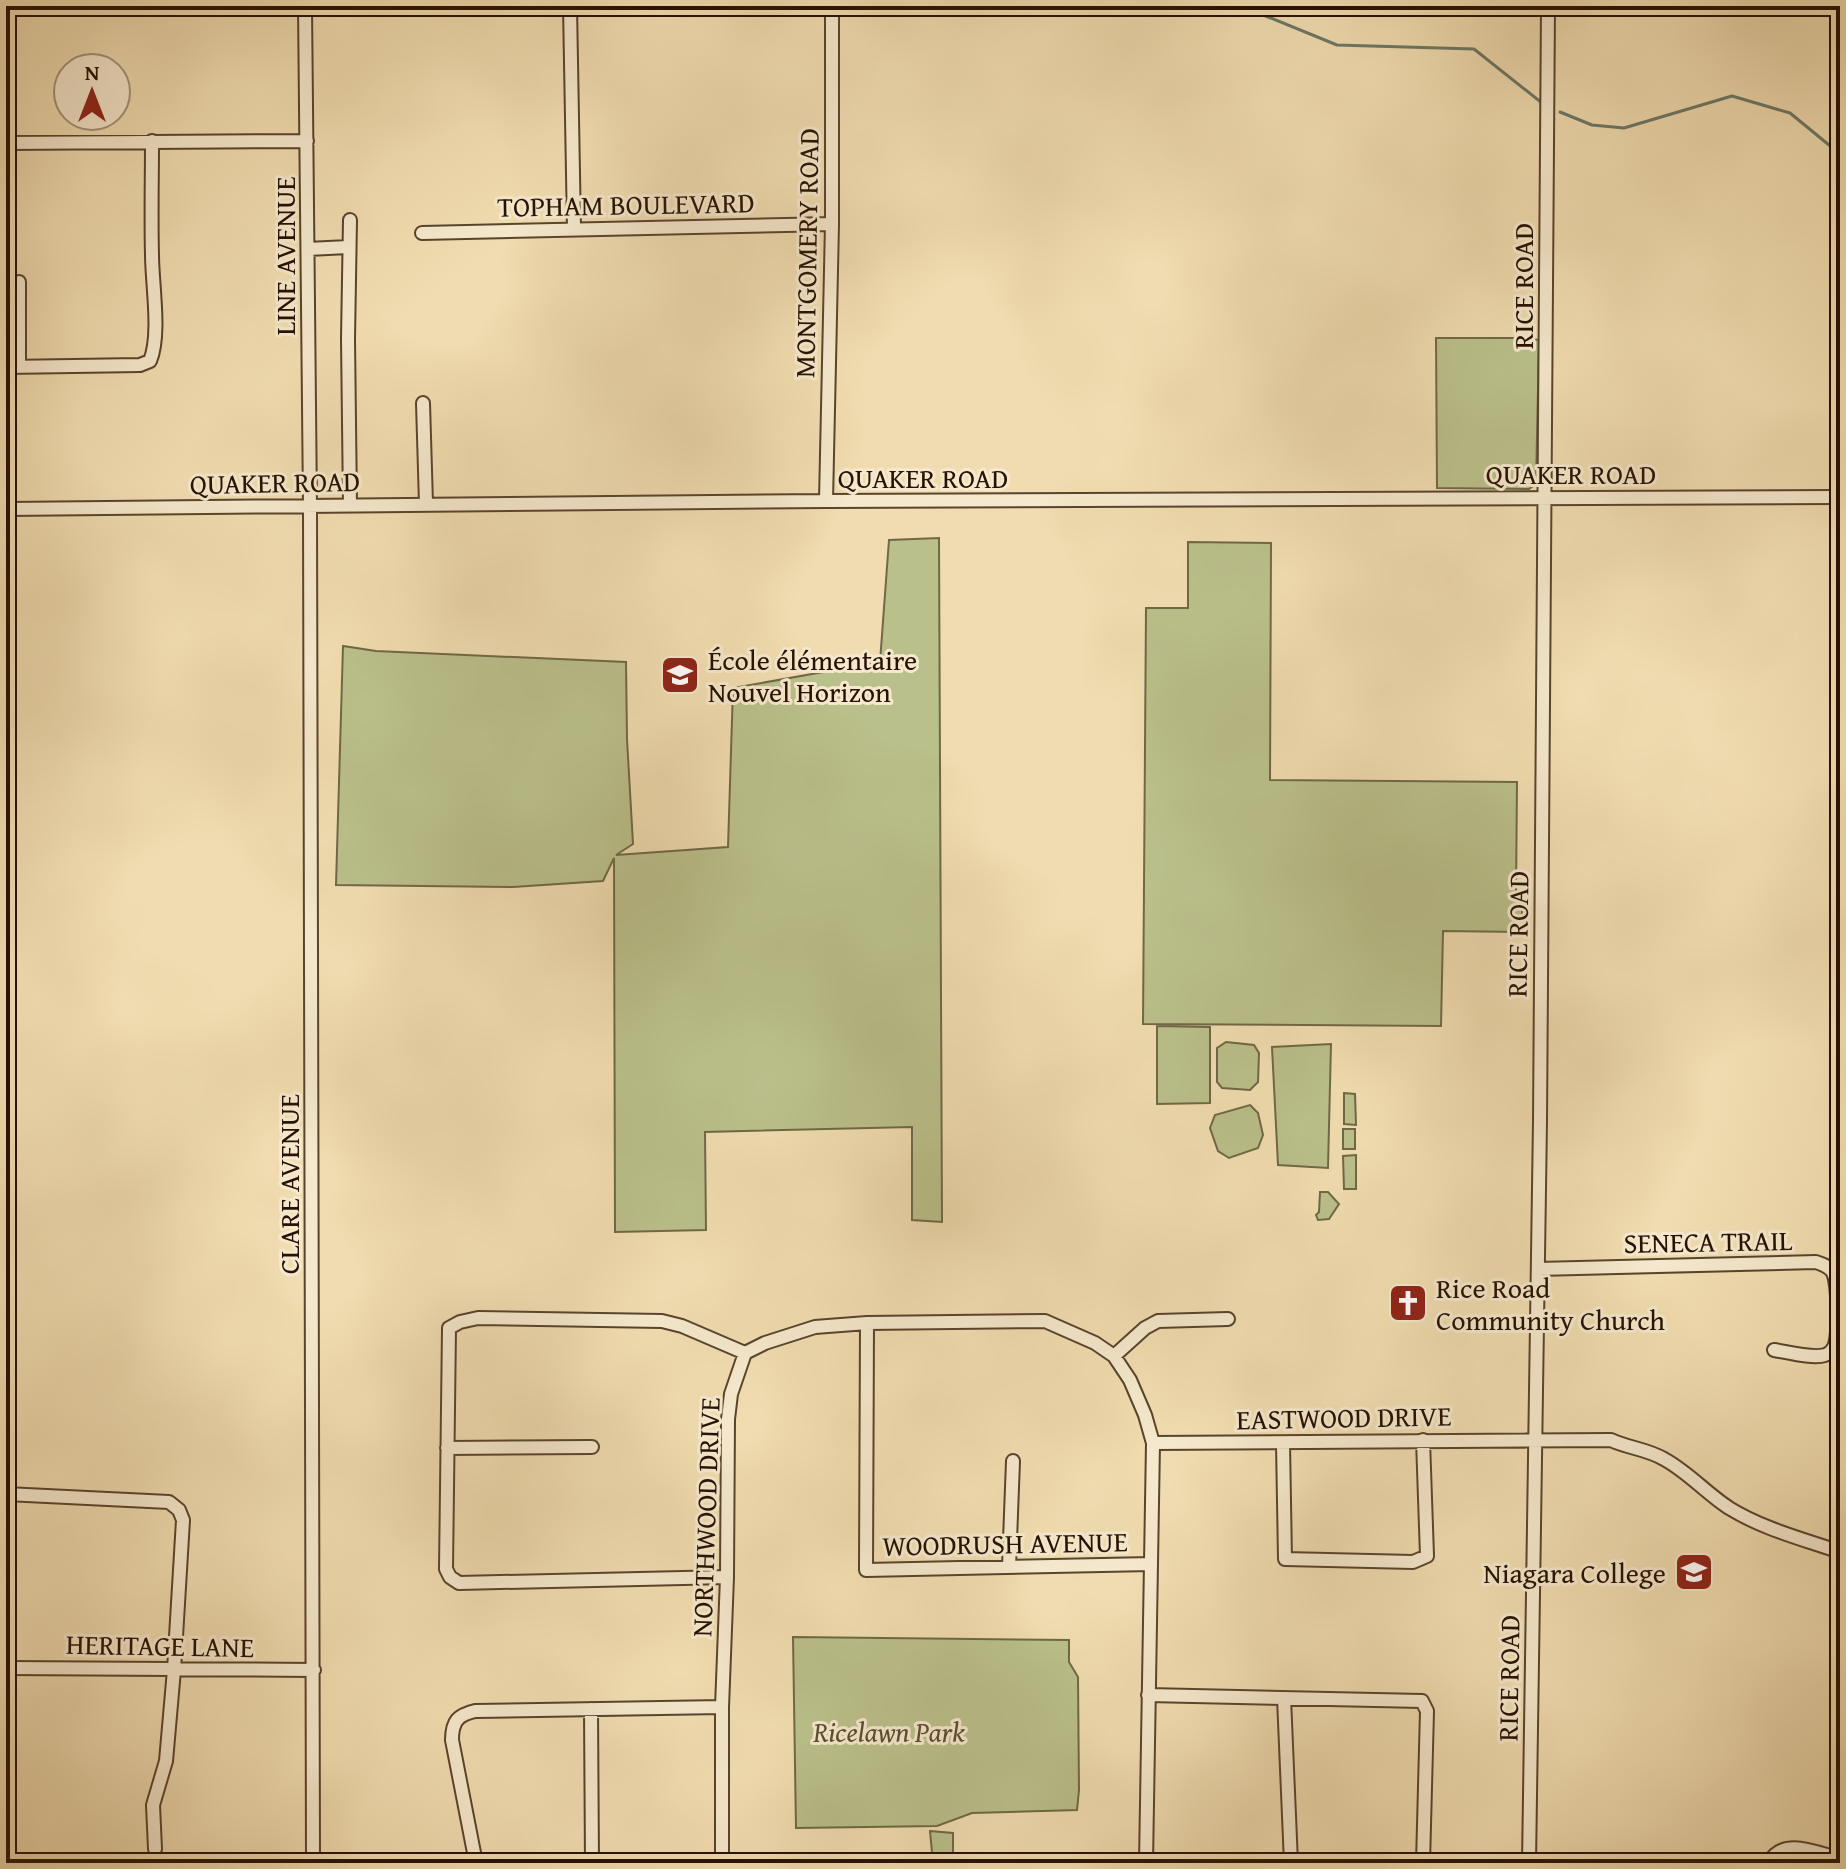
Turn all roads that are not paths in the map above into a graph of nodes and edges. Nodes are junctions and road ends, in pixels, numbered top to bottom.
1 (305, 6) edge
2 (570, 6) edge
3 (832, 6) edge
4 (1548, 6) edge
5 (152, 141) junction
6 (307, 141) junction
7 (6, 143) edge
8 (350, 220) dead end
9 (832, 224) junction
10 (574, 229) junction
11 (422, 233) dead end
12 (348, 247) junction
13 (308, 249) junction
14 (19, 282) dead end
15 (12, 366) edge
16 (423, 403) dead end
17 (1544, 497) junction
18 (1840, 497) edge
19 (826, 501) junction
20 (426, 504) junction
21 (310, 505) junction
22 (350, 505) junction
23 (6, 509) edge
24 (1538, 1269) junction
25 (1228, 1319) dead end
26 (867, 1323) junction
27 (1774, 1350) dead end
28 (745, 1353) junction
29 (1114, 1356) junction
30 (1423, 1440) junction
31 (1535, 1440) junction
32 (1153, 1443) junction
33 (1283, 1443) junction
34 (592, 1447) dead end
35 (447, 1448) junction
36 (1013, 1461) dead end
37 (6, 1494) edge
38 (1840, 1552) edge
39 (1151, 1564) junction
40 (1009, 1567) junction
41 (727, 1577) junction
42 (6, 1668) edge
43 (174, 1670) junction
44 (314, 1670) junction
45 (1148, 1695) junction
46 (1284, 1698) junction
47 (722, 1707) junction
48 (591, 1709) junction
49 (155, 1849) dead end
50 (1840, 1859) edge
51 (313, 1863) edge
52 (476, 1863) edge
53 (592, 1863) edge
54 (722, 1863) edge
55 (1146, 1863) edge
56 (1291, 1863) edge
57 (1423, 1863) edge
58 (1529, 1863) edge
59 (1769, 1863) edge

1 - 6 street, LINE AVENUE
2 - 10 street
3 - 9 street, MONTGOMERY ROAD
4 - 17 street, RICE ROAD
5 - 6 street
5 - 7 street
5 - 15 street
6 - 13 street, LINE AVENUE
8 - 12 street
9 - 10 street, TOPHAM BOULEVARD
9 - 19 street, MONTGOMERY ROAD
10 - 11 street, TOPHAM BOULEVARD
12 - 13 street
12 - 22 street
13 - 21 street, LINE AVENUE
14 - 15 street
16 - 20 street
17 - 18 street, QUAKER ROAD
17 - 19 street, QUAKER ROAD
17 - 24 street, RICE ROAD
19 - 20 street, QUAKER ROAD
20 - 22 street, QUAKER ROAD
21 - 22 street, QUAKER ROAD
21 - 23 street, QUAKER ROAD
21 - 44 street, CLARE AVENUE
24 - 27 street, SENECA TRAIL
24 - 31 street, RICE ROAD
25 - 29 street
26 - 28 street
26 - 29 street
26 - 40 street, WOODRUSH AVENUE
28 - 35 street
28 - 41 street, NORTHWOOD DRIVE
29 - 32 street
30 - 31 street, EASTWOOD DRIVE
30 - 33 street, EASTWOOD DRIVE
30 - 33 street
31 - 38 street, EASTWOOD DRIVE
31 - 58 street, RICE ROAD
32 - 33 street, EASTWOOD DRIVE
32 - 39 street
34 - 35 street
35 - 41 street
36 - 40 street
37 - 43 street
39 - 40 street, WOODRUSH AVENUE
39 - 45 street
41 - 47 street, NORTHWOOD DRIVE
42 - 43 street, HERITAGE LANE
43 - 44 street, HERITAGE LANE
43 - 49 street
44 - 51 street, CLARE AVENUE
45 - 46 street
45 - 55 street
46 - 56 street
46 - 57 street
47 - 48 street
47 - 54 street, NORTHWOOD DRIVE
48 - 52 street
48 - 53 street
50 - 59 street

